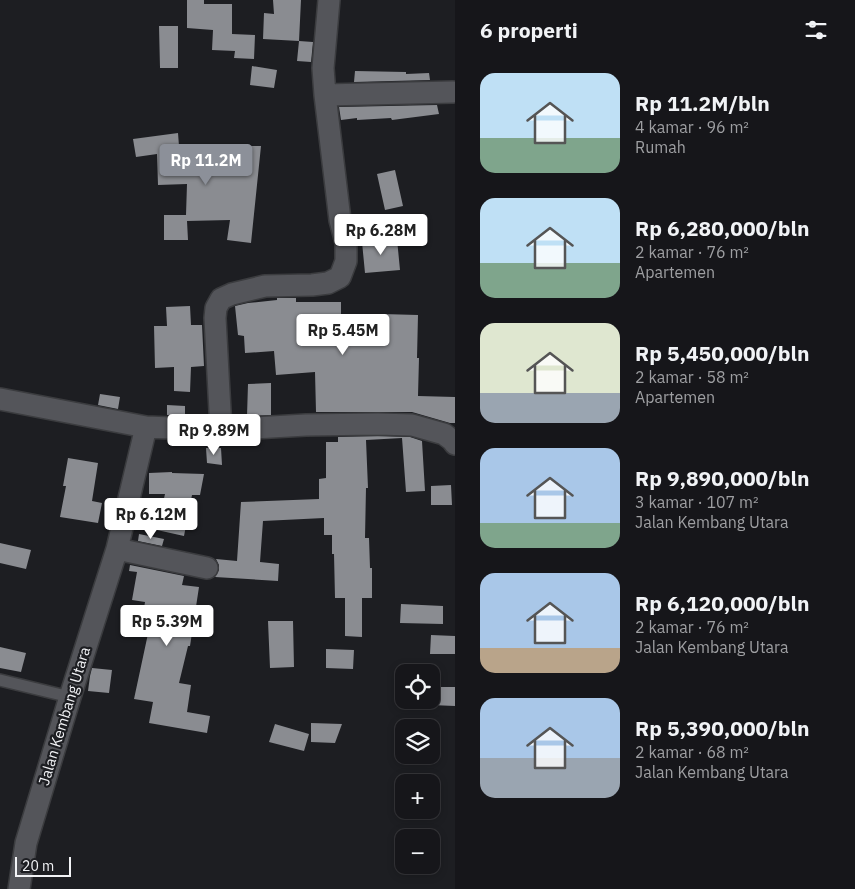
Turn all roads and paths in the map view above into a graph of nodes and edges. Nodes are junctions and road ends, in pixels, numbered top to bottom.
1 (329, 0) edge
2 (453, 92) dead end
3 (325, 95) junction
4 (0, 399) edge
5 (146, 427) junction
6 (221, 430) junction
7 (455, 444) edge
8 (117, 549) junction
9 (207, 568) dead end
10 (0, 680) edge
11 (70, 697) junction
12 (19, 889) edge

1 - 3 street
2 - 3 street
3 - 6 street
4 - 5 street
5 - 6 street
5 - 8 street, Jalan Kembang Utara
6 - 7 street
8 - 9 street
8 - 11 street, Jalan Kembang Utara
10 - 11 lane
11 - 12 street, Jalan Kembang Utara

